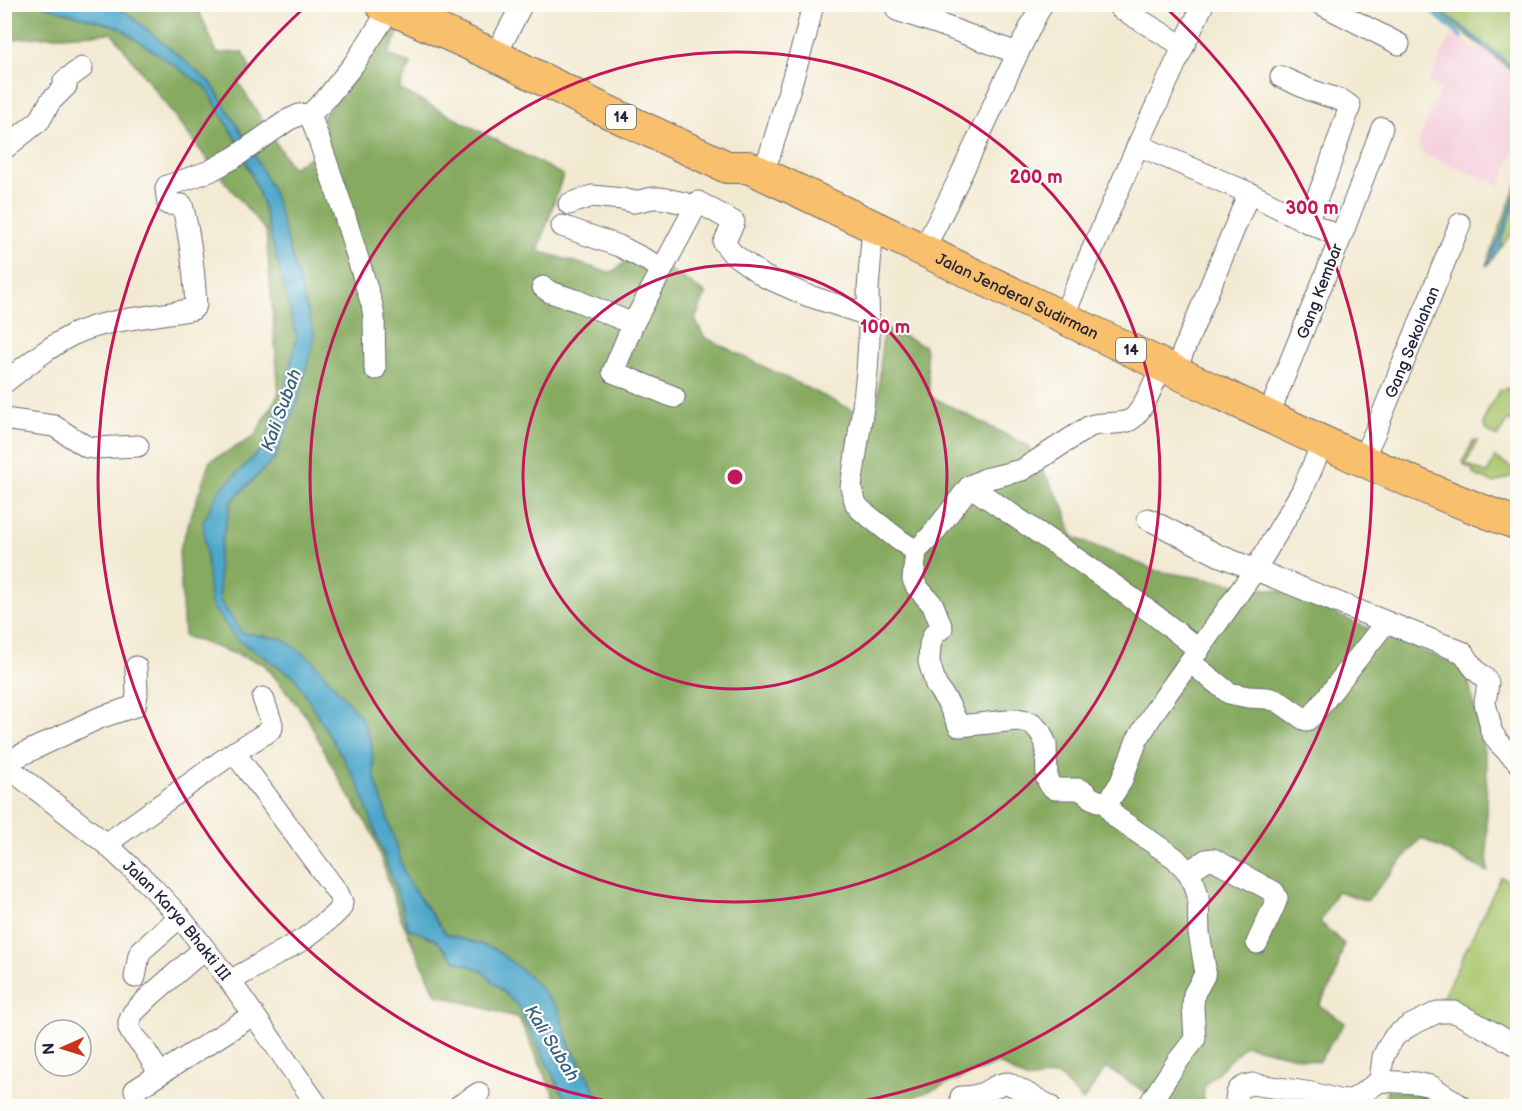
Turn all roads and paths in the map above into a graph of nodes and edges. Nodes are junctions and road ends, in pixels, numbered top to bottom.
1 (421, 4) edge
2 (522, 4) edge
3 (813, 4) edge
4 (897, 4) edge
5 (1042, 4) edge
6 (1203, 4) edge
7 (1321, 4) edge
8 (386, 7) edge
9 (1120, 8) dead end
10 (1399, 44) dead end
11 (1183, 46) junction
12 (499, 50) junction
13 (1017, 53) junction
14 (82, 68) dead end
15 (1281, 77) dead end
16 (310, 114) junction
17 (1382, 128) dead end
18 (1138, 145) junction
19 (4, 149) edge
20 (755, 170) junction
21 (1249, 193) junction
22 (569, 204) dead end
23 (694, 208) junction
24 (1307, 222) junction
25 (1460, 224) dead end
26 (562, 226) dead end
27 (873, 226) junction
28 (1341, 237) junction
29 (923, 250) junction
30 (663, 268) junction
31 (543, 287) dead end
32 (868, 315) junction
33 (1063, 317) junction
34 (633, 324) junction
35 (1169, 368) junction
36 (375, 369) dead end
37 (4, 383) edge
38 (674, 397) dead end
39 (1268, 416) junction
40 (4, 419) edge
41 (1323, 442) junction
42 (138, 446) dead end
43 (1362, 460) junction
44 (970, 486) junction
45 (1148, 519) dead end
46 (1518, 524) edge
47 (916, 551) junction
48 (1255, 570) junction
49 (1386, 622) junction
50 (1194, 656) junction
51 (136, 668) dead end
52 (263, 698) dead end
53 (234, 752) junction
54 (1518, 762) edge
55 (4, 764) edge
56 (1108, 805) junction
57 (106, 844) junction
58 (1188, 872) junction
59 (180, 917) junction
60 (1257, 944) dead end
61 (204, 949) junction
62 (135, 977) dead end
63 (230, 981) junction
64 (253, 1015) junction
65 (1518, 1046) edge
66 (160, 1074) junction
67 (1380, 1081) junction
68 (135, 1090) dead end
69 (479, 1093) dead end
70 (961, 1097) dead end
71 (1312, 1100) edge
72 (318, 1107) edge
73 (459, 1107) edge
74 (1050, 1107) edge
75 (1148, 1107) edge
76 (1236, 1107) edge
77 (1461, 1107) edge

1 - 12 highway, Jalan Jenderal Sudirman / 14
2 - 12 street
3 - 20 street
4 - 13 street
5 - 13 street
6 - 11 street
7 - 10 street
8 - 12 highway, Jalan Jenderal Sudirman / 14
8 - 16 street
9 - 11 street
11 - 18 street
12 - 20 highway, Jalan Jenderal Sudirman / 14
13 - 29 street
14 - 19 street
15 - 24 street
16 - 36 street
16 - 37 street
17 - 28 street
18 - 21 street, Gang Kembar
18 - 33 street
20 - 27 highway, Jalan Jenderal Sudirman / 14
21 - 24 street, Gang Kembar
21 - 35 street
22 - 23 street
23 - 30 street
23 - 32 street
24 - 28 street, Gang Kembar
25 - 43 street, Gang Sekolahan
26 - 30 street
27 - 29 highway, Jalan Jenderal Sudirman / 14
27 - 32 street
28 - 39 street, Gang Kembar
29 - 33 highway, Jalan Jenderal Sudirman / 14
30 - 34 street
31 - 34 street
32 - 47 street
33 - 35 highway, Jalan Jenderal Sudirman / 14
34 - 38 street
35 - 39 highway, Jalan Jenderal Sudirman / 14
35 - 44 street
39 - 41 highway, Jalan Jenderal Sudirman / 14
40 - 42 street
41 - 43 highway, Jalan Jenderal Sudirman / 14
41 - 48 street
43 - 46 highway, Jalan Jenderal Sudirman / 14
44 - 47 street
44 - 50 street
45 - 48 street
47 - 56 street
48 - 49 street
48 - 50 street
49 - 50 street
49 - 54 street
50 - 56 street
51 - 55 street
52 - 53 street
53 - 57 street
53 - 63 street
55 - 57 street, Jalan Karya Bhakti III
56 - 58 street
57 - 59 street, Jalan Karya Bhakti III
58 - 60 street
58 - 75 street
59 - 61 street, Jalan Karya Bhakti III
59 - 62 street
61 - 63 street, Jalan Karya Bhakti III
61 - 66 street
63 - 64 street, Jalan Karya Bhakti III
64 - 66 street
64 - 72 street, Jalan Karya Bhakti III
65 - 67 street
66 - 68 street
67 - 71 street
67 - 77 street
69 - 73 street
70 - 74 street
71 - 76 street

